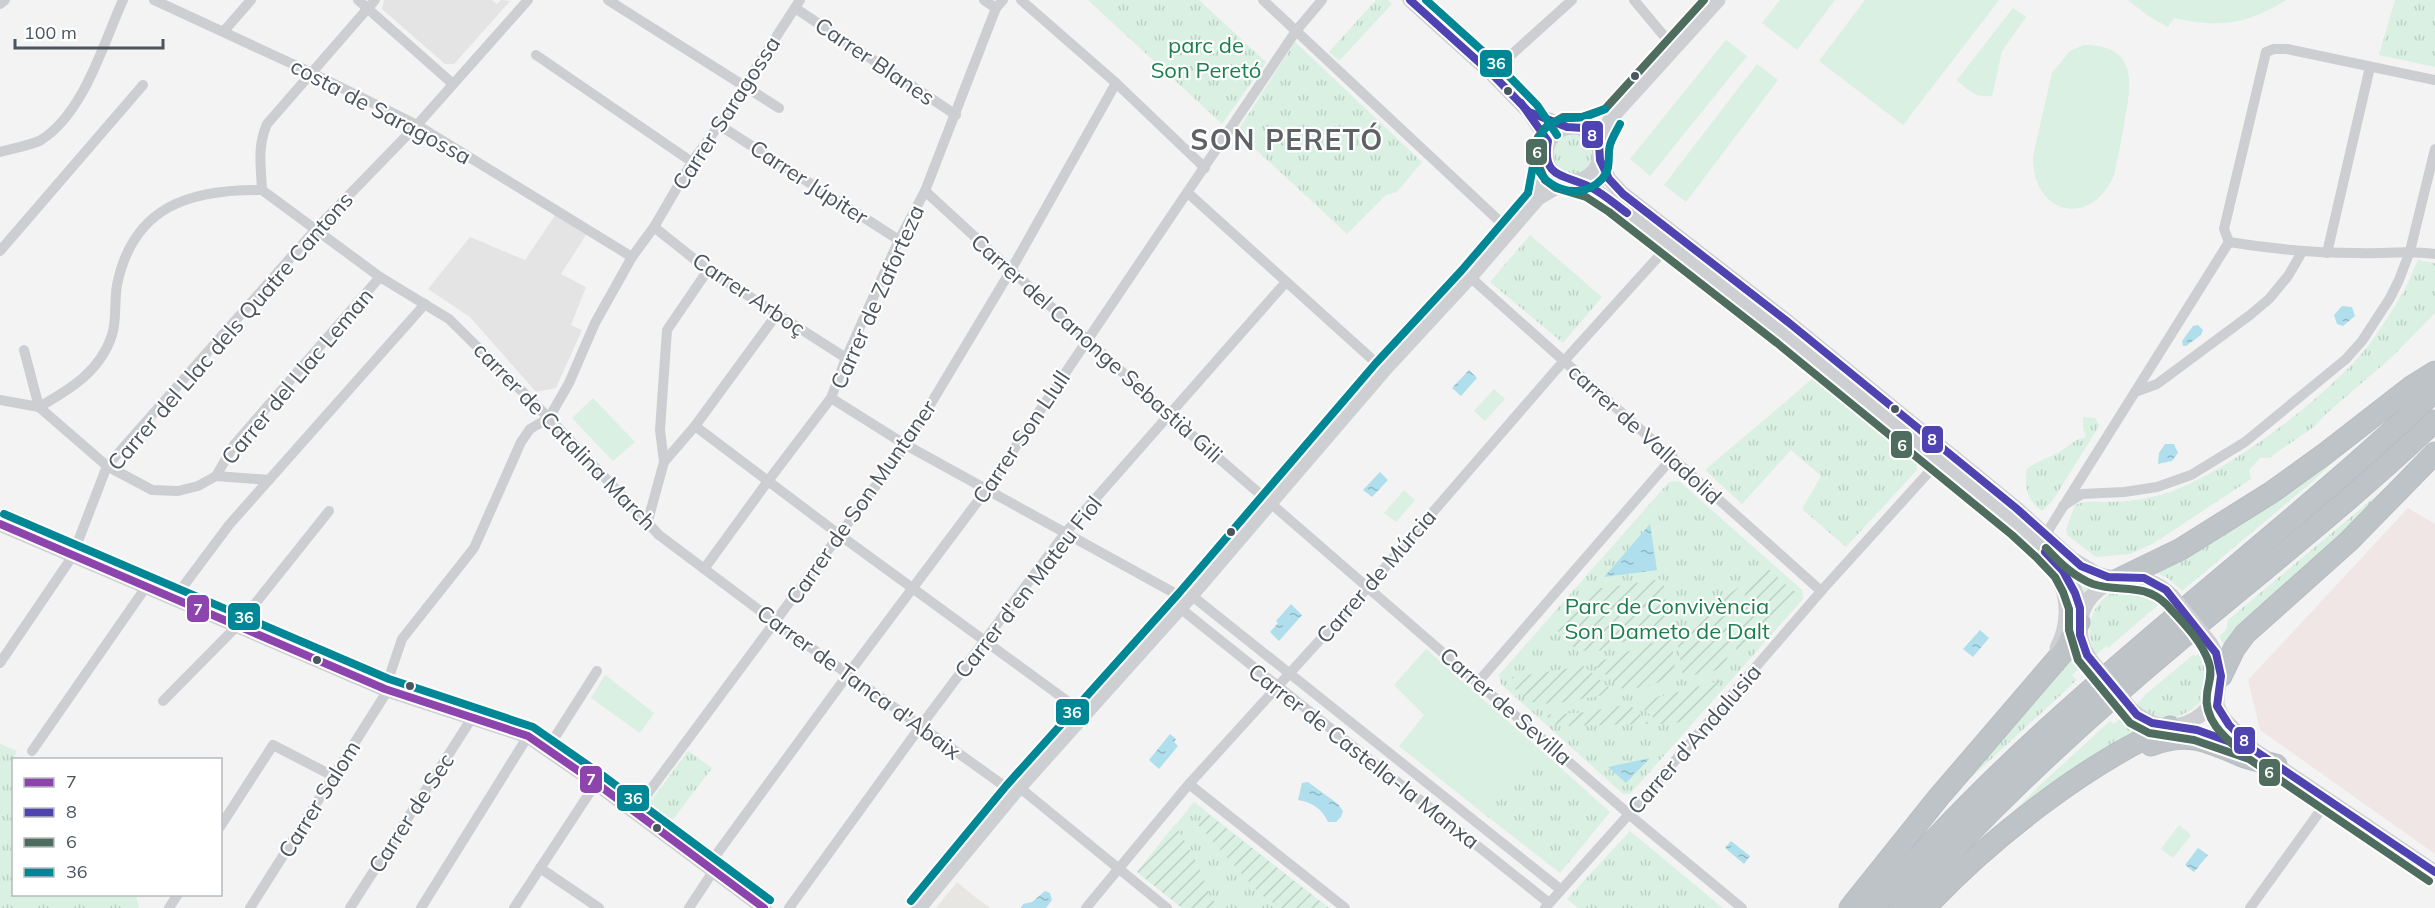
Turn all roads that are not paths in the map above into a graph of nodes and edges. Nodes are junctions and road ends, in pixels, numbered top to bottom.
1 (5, 0) edge
2 (123, 0) edge
3 (154, 0) edge
4 (251, 0) edge
5 (358, 0) edge
6 (608, 0) edge
7 (984, 0) edge
8 (1021, 0) edge
9 (1263, 0) edge
10 (1322, 0) edge
11 (1410, 0) edge
12 (1572, 0) edge
13 (1634, 0) edge
14 (1718, 0) edge
15 (525, 1) edge
16 (0, 4) edge
17 (371, 4) edge
18 (797, 4) edge
19 (1000, 4) edge
20 (224, 31) junction
21 (1296, 31) junction
22 (1674, 48) junction
23 (536, 55) dead end
24 (2370, 67) junction
25 (312, 73) junction
26 (1491, 73) junction
27 (2435, 80) edge
28 (1116, 82) junction
29 (453, 84) junction
30 (143, 85) dead end
31 (743, 87) junction
32 (779, 108) dead end
33 (1529, 112) junction
34 (956, 115) junction
35 (1611, 118) junction
36 (417, 125) junction
37 (719, 125) junction
38 (1575, 128) junction
39 (1548, 141) junction
40 (2435, 149) edge
41 (0, 152) edge
42 (1599, 152) junction
43 (1546, 158) junction
44 (692, 162) junction
45 (1205, 168) junction
46 (1571, 181) junction
47 (262, 190) junction
48 (925, 191) junction
49 (1188, 193) junction
50 (1538, 198) junction
51 (654, 227) junction
52 (315, 230) junction
53 (1510, 231) junction
54 (899, 240) junction
55 (2229, 242) junction
56 (1668, 246) junction
57 (0, 251) edge
58 (2410, 251) junction
59 (2302, 252) junction
60 (2327, 253) junction
61 (2435, 254) edge
62 (632, 257) junction
63 (708, 270) junction
64 (1011, 270) junction
65 (1470, 277) junction
66 (380, 278) junction
67 (1286, 282) junction
68 (425, 304) junction
69 (777, 314) junction
70 (1087, 340) junction
71 (24, 350) dead end
72 (846, 358) junction
73 (1564, 361) junction
74 (1384, 370) junction
75 (2435, 372) edge
76 (2435, 391) edge
77 (2134, 392) junction
78 (831, 398) junction
79 (0, 400) edge
80 (39, 407) junction
81 (1170, 416) junction
82 (549, 418) junction
83 (2435, 421) edge
84 (695, 426) junction
85 (906, 445) junction
86 (2435, 453) edge
87 (1673, 457) junction
88 (664, 462) junction
89 (1938, 462) junction
90 (107, 466) junction
91 (216, 476) junction
92 (269, 480) junction
93 (768, 481) junction
94 (987, 489) junction
95 (1270, 503) junction
96 (2063, 506) junction
97 (329, 511) dead end
98 (647, 524) junction
99 (2, 529) edge
100 (1066, 532) junction
101 (2046, 534) junction
102 (841, 536) junction
103 (2043, 550) junction
104 (72, 556) junction
105 (704, 569) junction
106 (2122, 579) junction
107 (2306, 580) junction
108 (146, 587) junction
109 (913, 587) junction
110 (1368, 587) junction
111 (1821, 591) junction
112 (174, 600) junction
113 (1186, 601) junction
114 (2079, 620) junction
115 (775, 622) junction
116 (238, 626) junction
117 (984, 640) junction
118 (0, 663) edge
119 (597, 670) dead end
120 (1290, 672) junction
121 (849, 673) junction
122 (1478, 682) junction
123 (2219, 685) junction
124 (1277, 687) junction
125 (387, 690) junction
126 (2025, 696) junction
127 (163, 702) dead end
128 (1085, 714) junction
129 (472, 718) junction
130 (920, 727) junction
131 (2172, 727) junction
132 (528, 736) junction
133 (548, 748) junction
134 (2254, 750) junction
135 (32, 751) dead end
136 (2277, 765) junction
137 (333, 776) junction
138 (596, 783) junction
139 (1190, 784) junction
140 (2067, 787) junction
141 (1017, 790) junction
142 (2328, 800) junction
143 (634, 812) junction
144 (1630, 813) junction
145 (222, 824) edge
146 (540, 868) junction
147 (711, 868) junction
148 (1119, 869) junction
149 (2435, 873) edge
150 (1560, 889) junction
151 (1547, 905) edge
152 (250, 908) edge
153 (350, 908) edge
154 (422, 908) edge
155 (514, 908) edge
156 (599, 908) edge
157 (689, 908) edge
158 (764, 908) edge
159 (789, 908) edge
160 (919, 908) edge
161 (1086, 908) edge
162 (1167, 908) edge
163 (1345, 908) edge
164 (1743, 908) edge
165 (1850, 908) edge
166 (1874, 908) edge
167 (1900, 908) edge
168 (1925, 908) edge
169 (2250, 908) edge

1 - 16 street
2 - 41 street
3 - 20 street, costa de Saragossa
4 - 20 street
5 - 17 street
6 - 31 street
7 - 19 street
8 - 28 street
9 - 21 street
10 - 21 street, Carrer Son Llull
11 - 26 street
12 - 26 street
13 - 22 street
14 - 22 street
15 - 29 street, Carrer del Llac dels Quatre Cantons
17 - 25 street
17 - 29 street
18 - 31 street, Carrer Saragossa
18 - 34 street, Carrer Blanes
19 - 34 street, Carrer de Zaforteza
20 - 25 street, costa de Saragossa
21 - 45 street, Carrer Son Llull
21 - 53 street
22 - 35 street
23 - 44 street
24 - 27 street
24 - 55 street
24 - 60 street
25 - 36 street, costa de Saragossa
25 - 47 street
26 - 33 street
28 - 45 street
28 - 64 street, Carrer de Son Muntaner
29 - 36 street, Carrer del Llac dels Quatre Cantons
30 - 57 street
31 - 32 street
31 - 37 street, Carrer Saragossa
33 - 38 street
33 - 39 street
34 - 48 street, Carrer de Zaforteza
35 - 38 street
35 - 42 street
36 - 52 street, Carrer del Llac dels Quatre Cantons
36 - 62 street, costa de Saragossa
37 - 44 street, Carrer Saragossa
37 - 54 street, Carrer Júpiter
38 - 39 street
38 - 42 street
39 - 43 street
40 - 58 street
42 - 46 street
42 - 101 street
43 - 46 street
43 - 50 street
44 - 51 street, Carrer Saragossa
45 - 49 street, Carrer Son Llull
46 - 50 street
46 - 56 street
47 - 52 street, carrer de Catalina March
47 - 80 street
48 - 54 street, Carrer de Zaforteza
48 - 64 street, Carrer del Canonge Sebastià Gili
49 - 67 street
49 - 70 street, Carrer Son Llull
50 - 53 street
51 - 62 street
51 - 63 street, Carrer Arboç
52 - 66 street, carrer de Catalina March
52 - 90 street, Carrer del Llac dels Quatre Cantons
53 - 65 street
54 - 72 street, Carrer de Zaforteza
55 - 59 street
55 - 77 street
56 - 73 street, Carrer de Múrcia
56 - 89 street
58 - 60 street
58 - 61 street
58 - 96 street
59 - 60 street
59 - 77 street
62 - 82 street
63 - 69 street, Carrer Arboç
63 - 88 street
64 - 70 street, Carrer del Canonge Sebastià Gili
64 - 85 street, Carrer de Son Muntaner
65 - 73 street, carrer de Valladolid
65 - 74 street
66 - 68 street, carrer de Catalina March
66 - 91 street, Carrer del Llac Leman
67 - 74 street
67 - 81 street, Carrer d'en Mateu Fiol
68 - 82 street, carrer de Catalina March
68 - 92 street
69 - 72 street, Carrer Arboç
69 - 84 street
70 - 81 street, Carrer del Canonge Sebastià Gili
70 - 94 street, Carrer Son Llull
71 - 80 street
72 - 78 street, Carrer de Zaforteza
73 - 87 street, carrer de Valladolid
73 - 110 street, Carrer de Múrcia
74 - 95 street
75 - 106 highway
76 - 166 highway
77 - 96 street
78 - 85 street
78 - 93 street, Carrer de Zaforteza
79 - 80 street
80 - 90 street
81 - 95 street, Carrer del Canonge Sebastià Gili
81 - 100 street, Carrer d'en Mateu Fiol
82 - 98 street, carrer de Catalina March
82 - 125 street, Carrer Salom
83 - 167 highway
84 - 88 street
84 - 93 street
85 - 94 street
85 - 102 street, Carrer de Son Muntaner
86 - 107 highway
87 - 111 street, carrer de Valladolid
87 - 122 street
88 - 98 street
89 - 103 street
89 - 111 street, Carrer d'Andalusia
90 - 91 street
90 - 104 street, Carrer del Llac dels Quatre Cantons
91 - 92 street
92 - 112 street
93 - 102 street
93 - 105 street, Carrer de Zaforteza
94 - 100 street
94 - 109 street, Carrer Son Llull
95 - 110 street, Carrer de Sevilla
95 - 113 street
96 - 101 street
97 - 116 street
98 - 105 street, carrer de Catalina March
99 - 104 street
100 - 113 street
100 - 117 street, Carrer d'en Mateu Fiol
101 - 106 street
102 - 109 street
102 - 115 street, Carrer de Son Muntaner
103 - 114 street
103 - 126 street
104 - 108 street
104 - 118 street, Carrer del Llac dels Quatre Cantons
105 - 115 street, Carrer de Tanca d'Abaix
106 - 114 street
106 - 123 street, bridge
107 - 123 highway
107 - 134 street
108 - 112 street
108 - 135 street
109 - 117 street
109 - 121 street, Carrer Son Llull
110 - 120 street, Carrer de Múrcia
110 - 122 street, Carrer de Sevilla
111 - 144 street, Carrer d'Andalusia
112 - 116 street
113 - 120 street, Carrer de Castella-la Manxa
113 - 124 street, Carrer de Castella-la Manxa
113 - 128 street
114 - 126 highway
114 - 131 street, bridge
115 - 121 street, Carrer de Tanca d'Abaix
115 - 143 street, Carrer de Son Muntaner
116 - 125 street
116 - 127 street
117 - 128 street
117 - 130 street, Carrer d'en Mateu Fiol
119 - 133 street
120 - 124 street, Carrer de Múrcia
120 - 150 street, Carrer de Castella-la Manxa
121 - 130 street, Carrer de Tanca d'Abaix
121 - 147 street, Carrer Son Llull
122 - 144 street, Carrer de Sevilla
123 - 131 street
123 - 134 street
124 - 139 street, Carrer de Múrcia
124 - 151 street, Carrer de Castella-la Manxa
125 - 129 street
125 - 137 street, Carrer Salom
126 - 165 highway
128 - 141 street
129 - 132 street
129 - 153 street, Carrer de Sec
130 - 141 street, Carrer de Tanca d'Abaix
130 - 159 street, Carrer d'en Mateu Fiol
131 - 134 street
131 - 140 highway
132 - 133 street
132 - 154 street
133 - 138 street
134 - 136 street
136 - 140 highway
136 - 142 street
137 - 145 street
137 - 152 street, Carrer Salom
138 - 143 street
138 - 146 street
139 - 148 street, Carrer de Múrcia
139 - 163 street
140 - 168 highway
141 - 148 street, Carrer de Tanca d'Abaix
141 - 160 street
142 - 149 street
142 - 169 street
143 - 147 street
144 - 150 street, Carrer d'Andalusia
144 - 164 street, Carrer de Sevilla
146 - 155 street
146 - 156 street
147 - 157 street, Carrer Son Llull
147 - 158 street
148 - 161 street, Carrer de Múrcia
148 - 162 street, Carrer de Tanca d'Abaix
150 - 151 street, Carrer d'Andalusia

